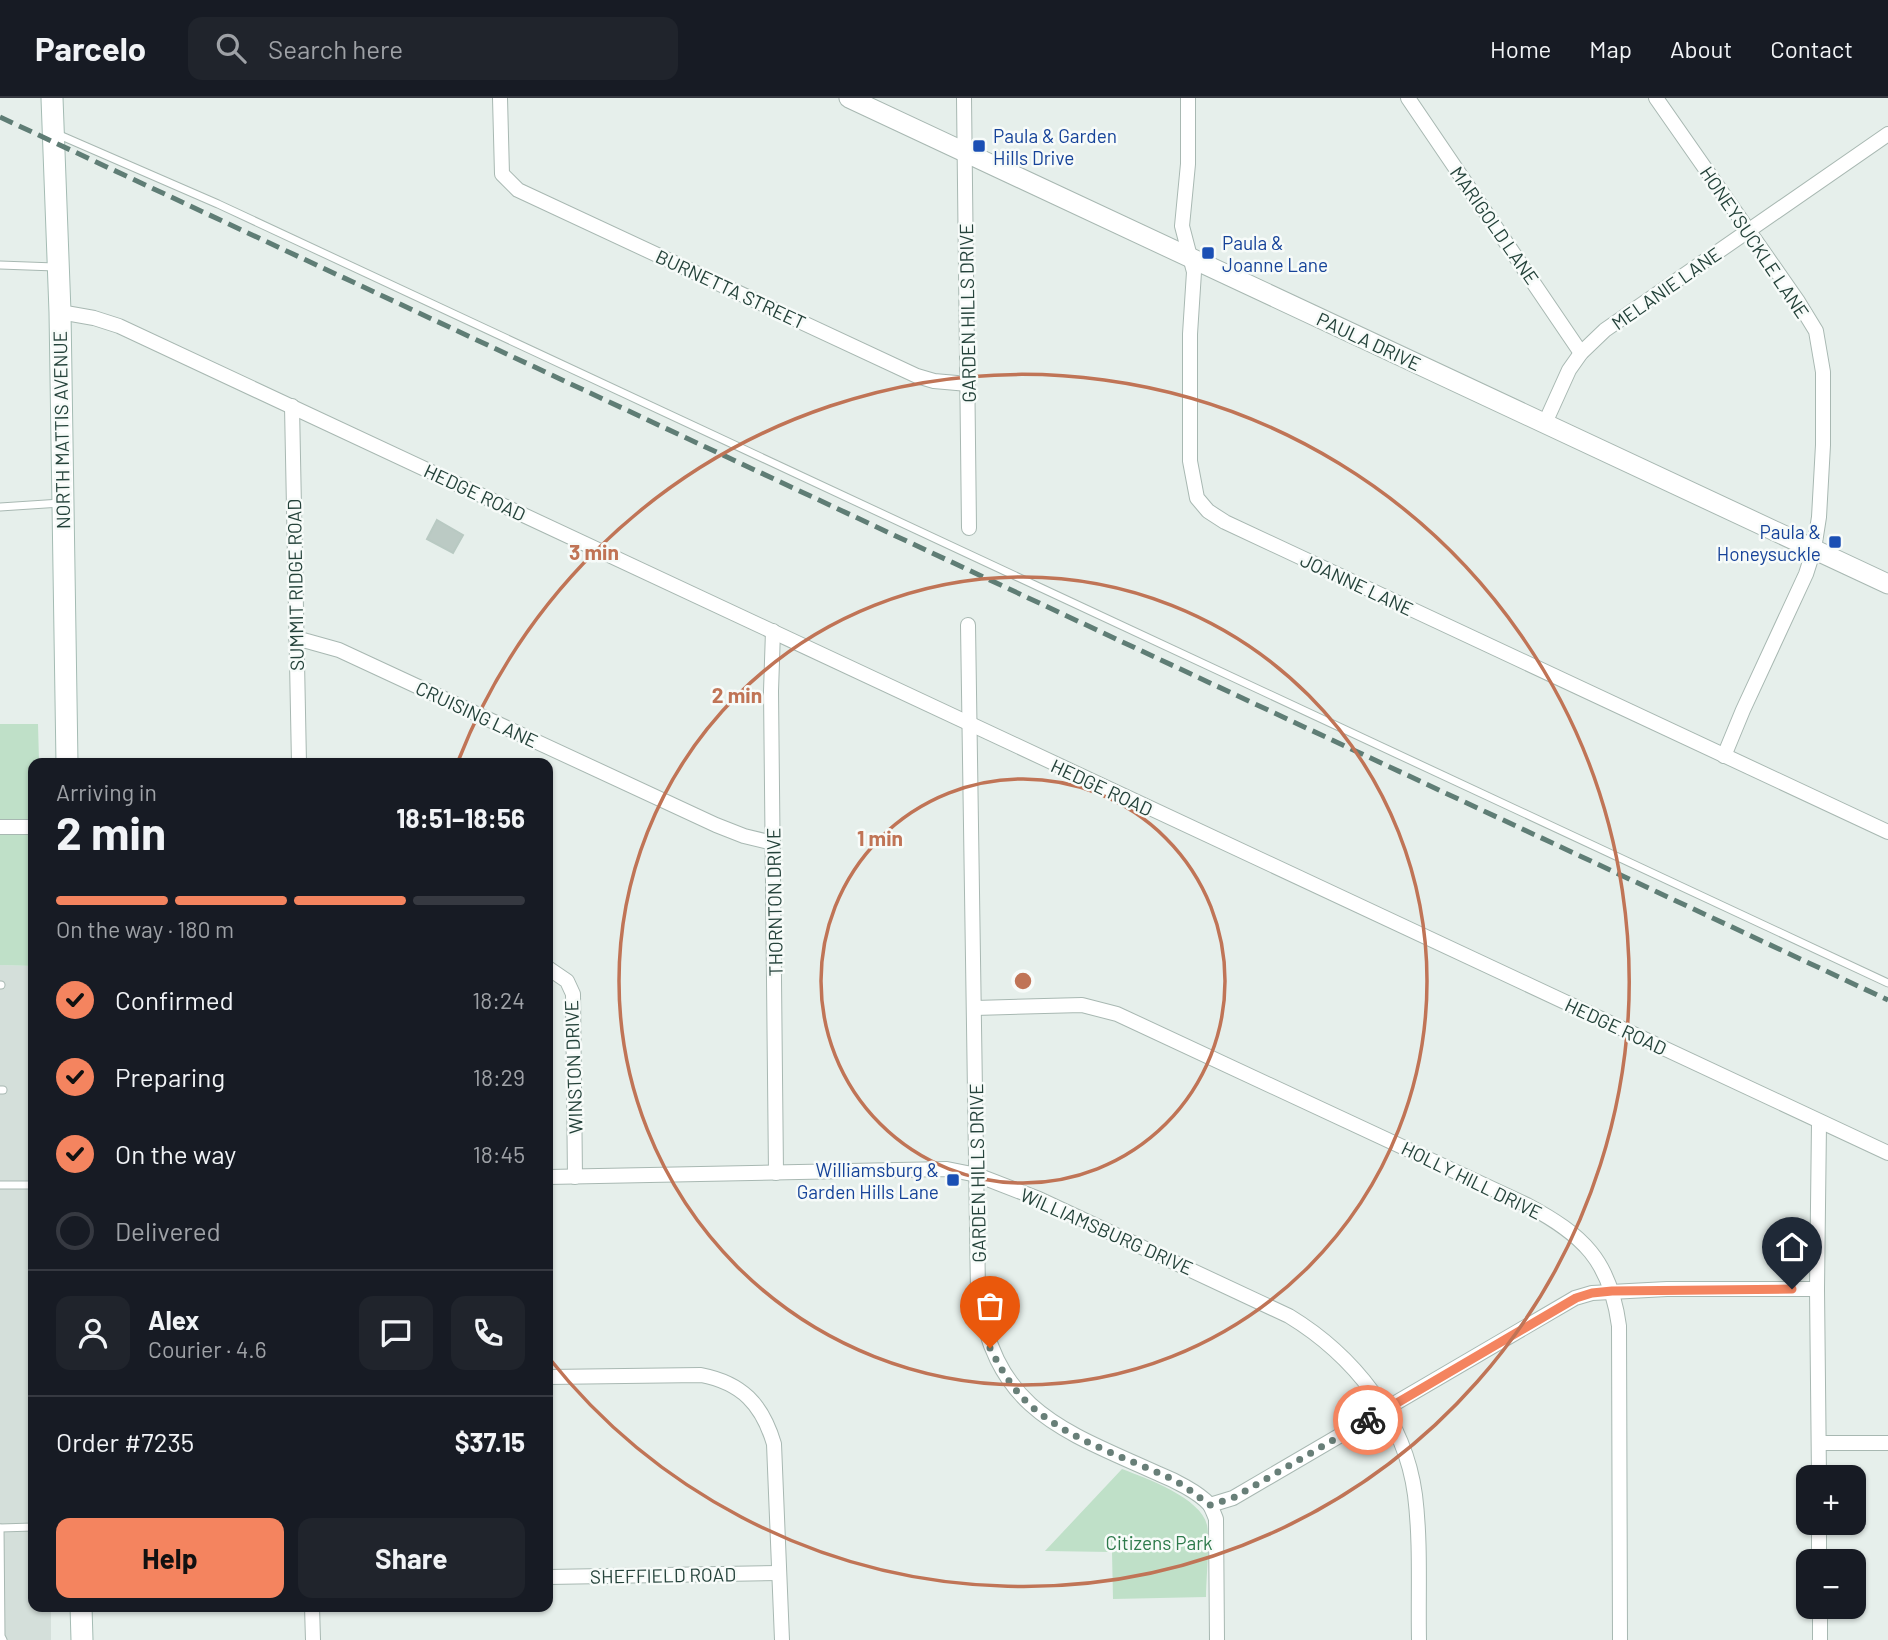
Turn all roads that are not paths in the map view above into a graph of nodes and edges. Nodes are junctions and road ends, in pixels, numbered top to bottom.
1 (52, 98) edge
2 (500, 98) edge
3 (849, 98) edge
4 (964, 98) edge
5 (1188, 98) edge
6 (1408, 98) edge
7 (1656, 98) edge
8 (53, 132) junction
9 (1888, 134) edge
10 (965, 153) junction
11 (1748, 230) junction
12 (1191, 257) junction
13 (0, 265) edge
14 (58, 267) junction
15 (60, 312) junction
16 (1581, 352) junction
17 (968, 384) junction
18 (292, 406) junction
19 (1545, 424) junction
20 (62, 503) junction
21 (0, 507) edge
22 (969, 528) dead end
23 (1814, 549) junction
24 (1888, 584) edge
25 (968, 625) dead end
26 (772, 631) junction
27 (296, 638) junction
28 (969, 724) junction
29 (1724, 755) junction
30 (66, 758) edge
31 (299, 758) edge
32 (0, 827) edge
33 (28, 827) edge
34 (1888, 832) edge
35 (773, 843) junction
36 (553, 972) edge
37 (1888, 983) edge
38 (975, 1008) junction
39 (1819, 1123) junction
40 (1888, 1153) edge
41 (776, 1173) junction
42 (977, 1175) junction
43 (553, 1177) edge
44 (575, 1177) junction
45 (0, 1185) edge
46 (28, 1185) edge
47 (1817, 1289) junction
48 (1612, 1291) junction
49 (553, 1377) edge
50 (1386, 1411) junction
51 (1819, 1443) junction
52 (1888, 1443) edge
53 (1819, 1465) edge
54 (1210, 1505) junction
55 (28, 1527) edge
56 (0, 1528) edge
57 (779, 1573) junction
58 (553, 1577) edge
59 (81, 1612) edge
60 (312, 1612) edge
61 (1820, 1619) edge
62 (3, 1640) edge
63 (82, 1640) edge
64 (313, 1640) edge
65 (782, 1640) edge
66 (1217, 1640) edge
67 (1419, 1640) edge
68 (1620, 1640) edge
69 (1820, 1640) edge

1 - 8 main road, NORTH MATTIS AVENUE
2 - 17 street, BURNETTA STREET
3 - 10 street, PAULA DRIVE
4 - 10 street, GARDEN HILLS DRIVE
5 - 12 street, JOANNE LANE
6 - 16 street, MARIGOLD LANE
7 - 11 street, HONEYSUCKLE LANE
8 - 14 main road, NORTH MATTIS AVENUE
8 - 37 lane
9 - 11 street, MELANIE LANE
10 - 12 street, PAULA DRIVE
10 - 17 street, GARDEN HILLS DRIVE
11 - 16 street, MELANIE LANE
11 - 23 street, HONEYSUCKLE LANE
12 - 19 street, PAULA DRIVE
12 - 29 street, JOANNE LANE
13 - 14 lane
14 - 15 main road, NORTH MATTIS AVENUE
15 - 18 street, HEDGE ROAD
15 - 20 main road, NORTH MATTIS AVENUE
16 - 19 street, MELANIE LANE
17 - 22 street, GARDEN HILLS DRIVE
18 - 26 street, HEDGE ROAD
18 - 27 street, SUMMIT RIDGE ROAD
19 - 23 street, PAULA DRIVE
20 - 21 lane
20 - 30 main road, NORTH MATTIS AVENUE
23 - 24 street, PAULA DRIVE
23 - 29 street, HONEYSUCKLE LANE
25 - 28 street, GARDEN HILLS DRIVE
26 - 28 street, HEDGE ROAD
26 - 35 street, THORNTON DRIVE
27 - 31 street, SUMMIT RIDGE ROAD
27 - 35 street, CRUISING LANE
28 - 38 street, GARDEN HILLS DRIVE
28 - 39 street, HEDGE ROAD
29 - 34 street, JOANNE LANE
32 - 33 street
35 - 41 street, THORNTON DRIVE
36 - 44 street, WINSTON DRIVE
38 - 42 street, GARDEN HILLS DRIVE
38 - 48 street, HOLLY HILL DRIVE
39 - 40 street, HEDGE ROAD
39 - 47 street
41 - 42 street, WILLIAMSBURG DRIVE
41 - 44 street, WILLIAMSBURG DRIVE
42 - 50 street, WILLIAMSBURG DRIVE
42 - 54 street, GARDEN HILLS DRIVE
43 - 44 street, WILLIAMSBURG DRIVE
45 - 46 lane
47 - 48 street
47 - 51 street
48 - 50 street
48 - 68 street, HOLLY HILL DRIVE
49 - 57 street
50 - 54 street
50 - 67 street, WILLIAMSBURG DRIVE
51 - 52 street
51 - 53 street
54 - 66 street
55 - 56 lane
56 - 62 lane
57 - 58 street, SHEFFIELD ROAD
57 - 65 street
59 - 63 main road
60 - 64 street
61 - 69 street

